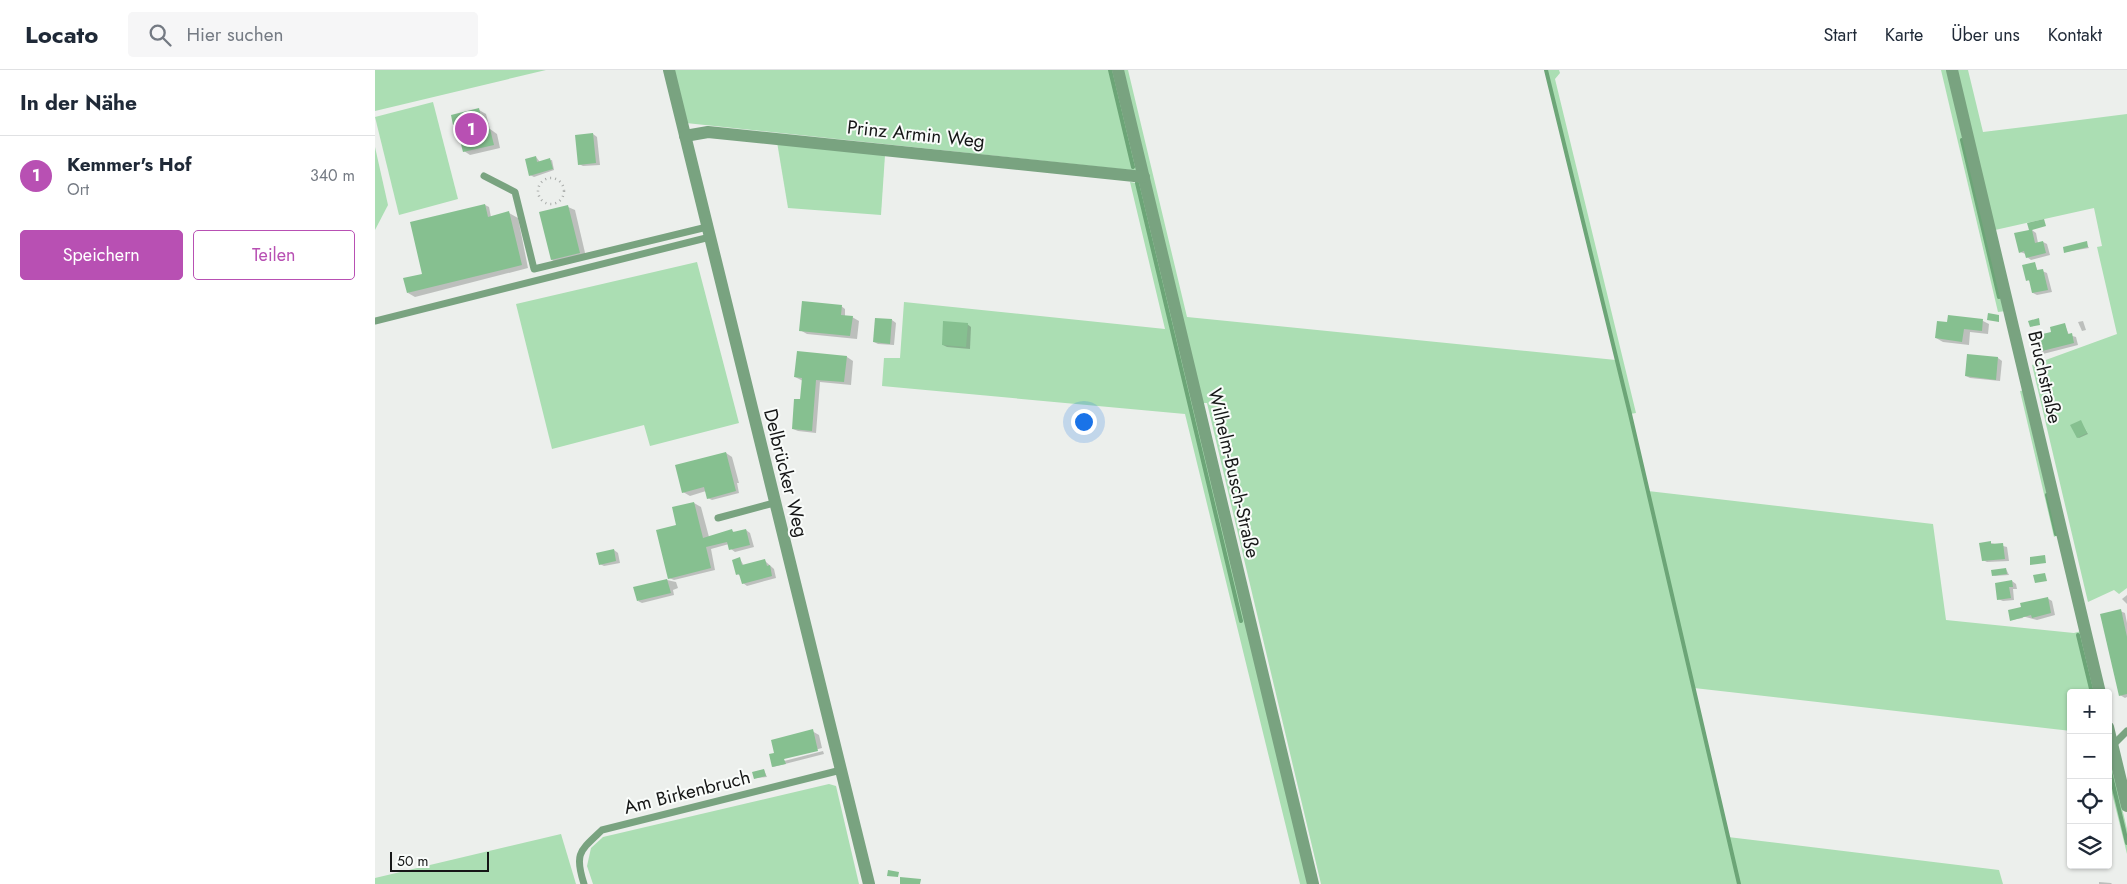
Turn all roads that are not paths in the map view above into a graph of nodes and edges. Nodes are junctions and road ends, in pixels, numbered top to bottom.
1 (669, 70) edge
2 (1118, 70) edge
3 (1952, 70) edge
4 (685, 136) junction
5 (484, 176) dead end
6 (1144, 177) junction
7 (708, 232) junction
8 (375, 321) edge
9 (774, 503) junction
10 (718, 518) dead end
11 (2099, 689) edge
12 (2127, 732) edge
13 (2110, 734) edge
14 (2113, 745) junction
15 (841, 770) junction
16 (2127, 806) edge
17 (584, 884) edge
18 (869, 884) edge
19 (1313, 884) edge

1 - 4 street, Delbrücker Weg
2 - 6 street, Wilhelm-Busch-Straße
3 - 11 street, Bruchstraße
4 - 6 street, Prinz Armin Weg
4 - 7 street, Delbrücker Weg
5 - 7 lane
6 - 19 street, Wilhelm-Busch-Straße
7 - 8 lane
7 - 9 street, Delbrücker Weg
9 - 10 lane
9 - 15 street, Delbrücker Weg
12 - 14 lane
13 - 14 street
14 - 16 street
15 - 17 lane, Am Birkenbruch
15 - 18 street, Delbrücker Weg

